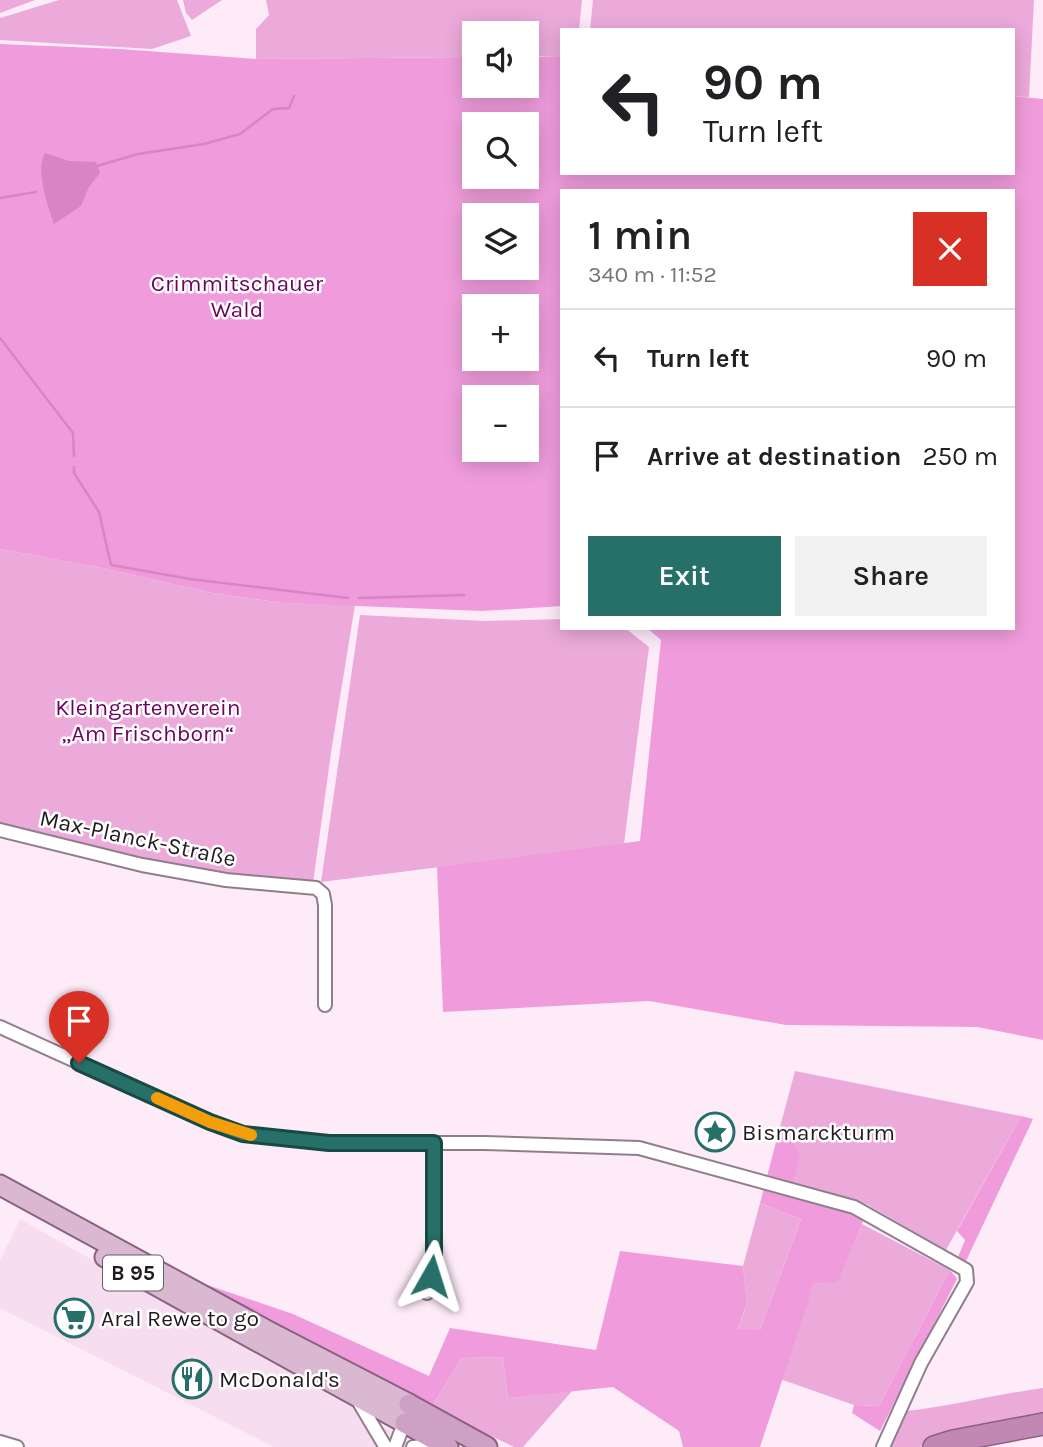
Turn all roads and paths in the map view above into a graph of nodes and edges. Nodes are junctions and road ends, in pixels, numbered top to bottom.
1 (0, 830) edge
2 (324, 1005) dead end
3 (0, 1027) edge
4 (434, 1143) junction
5 (0, 1185) edge
6 (0, 1198) edge
7 (427, 1293) dead end
8 (355, 1396) junction
9 (403, 1415) junction
10 (1043, 1424) edge
11 (0, 1442) edge
12 (446, 1446) edge
13 (17, 1447) edge
14 (388, 1447) edge
15 (413, 1447) edge
16 (487, 1447) edge
17 (883, 1447) edge
18 (934, 1447) edge

1 - 2 street, Max-Planck-Straße
3 - 4 street
4 - 7 street
4 - 17 street
5 - 9 main road, B 95
6 - 8 main road, B 95
8 - 9 main road, B 95
8 - 14 street
9 - 12 highway, B 95
9 - 14 street
9 - 16 highway, B 95
10 - 18 highway
11 - 13 street
12 - 15 street

